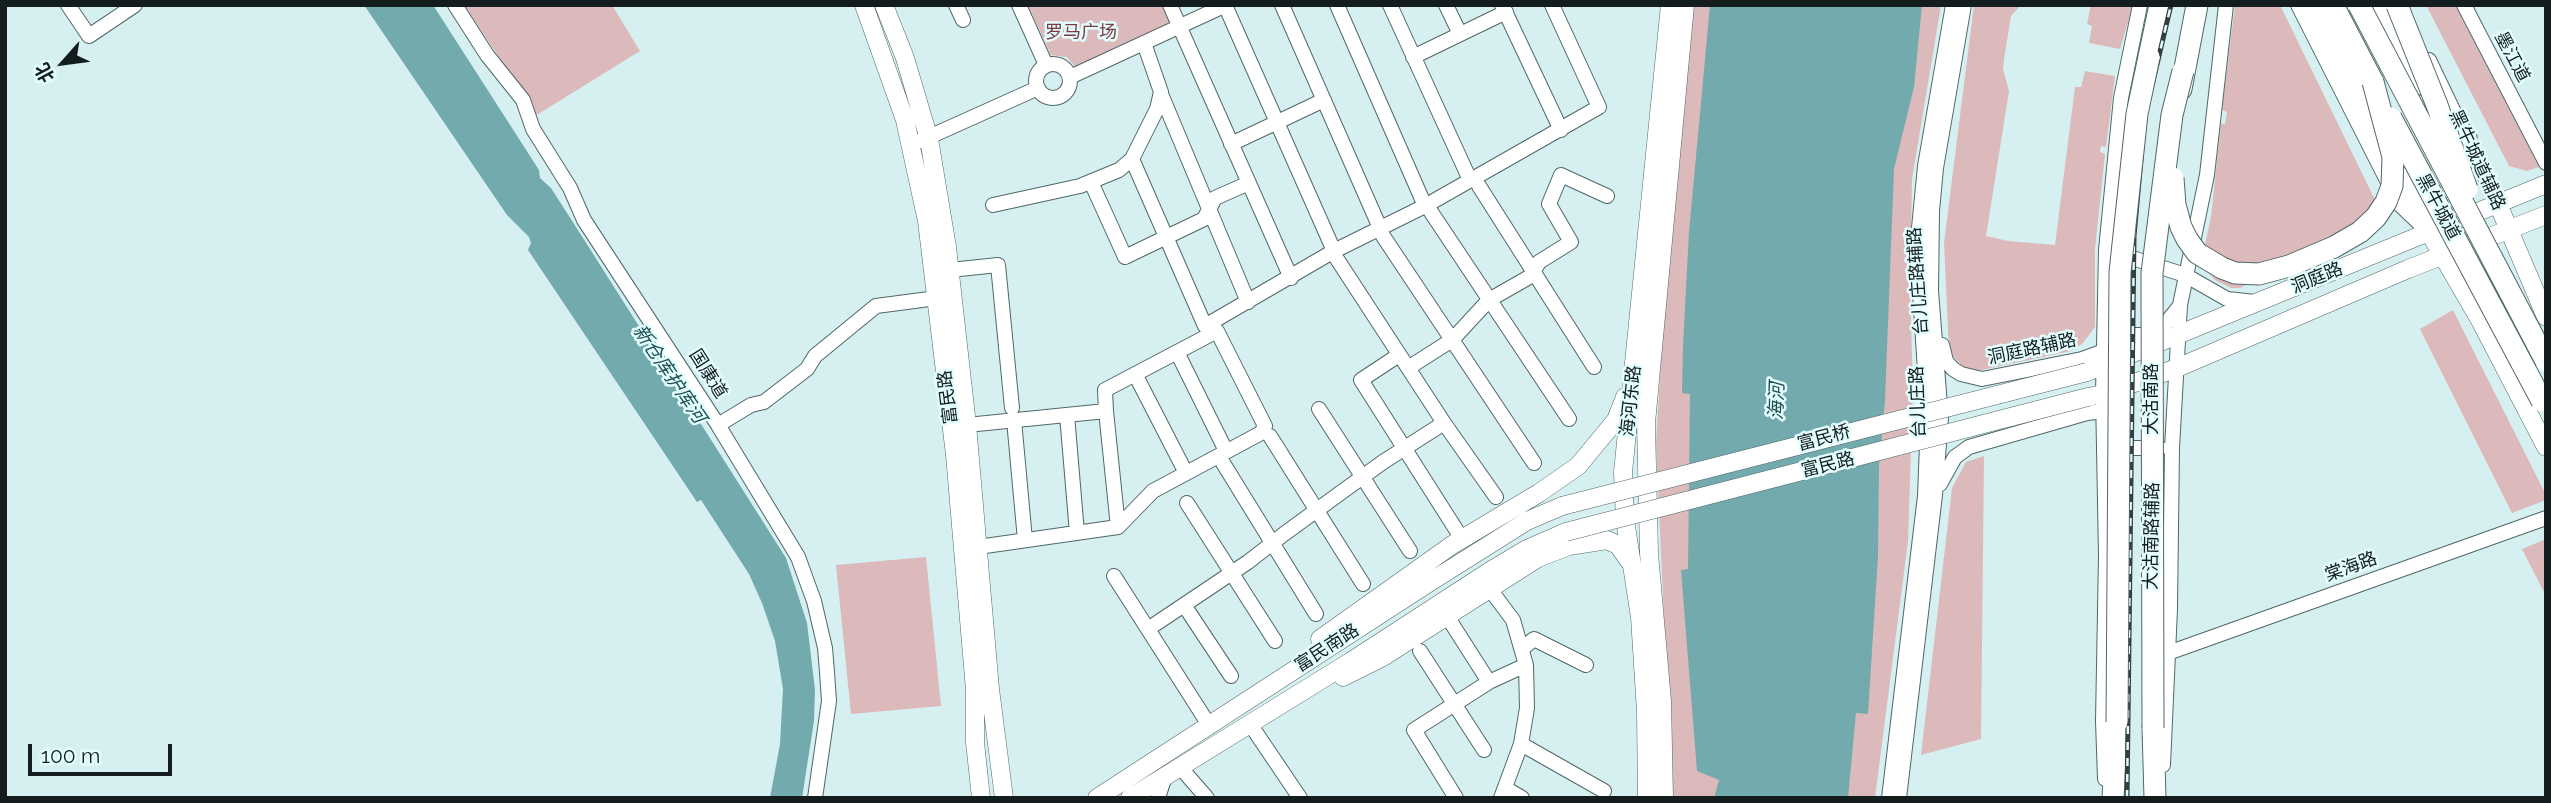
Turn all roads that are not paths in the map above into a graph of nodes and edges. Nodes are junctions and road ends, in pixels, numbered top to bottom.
1 (68, 5) edge
2 (135, 5) edge
3 (455, 5) edge
4 (864, 5) edge
5 (884, 5) edge
6 (956, 5) edge
7 (1019, 5) edge
8 (1170, 5) edge
9 (1225, 5) edge
10 (1282, 5) edge
11 (1337, 5) edge
12 (1390, 5) edge
13 (1446, 5) edge
14 (1552, 5) edge
15 (1670, 5) edge
16 (1685, 5) edge
17 (1953, 5) edge
18 (1964, 5) edge
19 (2140, 5) edge
20 (2160, 5) edge
21 (2197, 5) edge
22 (2226, 5) edge
23 (2298, 5) edge
24 (2311, 5) edge
25 (2333, 5) edge
26 (2359, 5) edge
27 (2379, 5) edge
28 (2397, 5) edge
29 (2403, 5) edge
30 (2463, 5) edge
31 (1504, 9) edge
32 (963, 20) dead end
33 (1180, 27) junction
34 (1460, 34) junction
35 (1144, 43) junction
36 (1413, 57) junction
37 (1046, 65) junction
38 (2183, 71) junction
39 (1070, 77) junction
40 (2373, 82) junction
41 (1038, 88) junction
42 (1161, 92) junction
43 (1324, 100) junction
44 (1278, 122) junction
45 (1561, 130) junction
46 (920, 141) junction
47 (2468, 141) junction
48 (1231, 144) junction
49 (1132, 159) junction
50 (2546, 163) edge
51 (2400, 178) junction
52 (1091, 182) junction
53 (1249, 183) junction
54 (1474, 183) junction
55 (2546, 184) edge
56 (1607, 196) dead end
57 (2498, 204) junction
58 (993, 205) dead end
59 (1428, 209) junction
60 (1209, 210) junction
61 (1932, 211) junction
62 (2546, 215) edge
63 (2509, 230) junction
64 (1382, 232) junction
65 (2429, 232) junction
66 (1166, 237) junction
67 (2106, 250) junction
68 (2489, 250) junction
69 (1335, 255) junction
70 (2442, 256) junction
71 (950, 270) junction
72 (1534, 271) junction
73 (2185, 275) junction
74 (1291, 278) junction
75 (937, 298) junction
76 (1489, 300) junction
77 (2260, 301) junction
78 (1248, 302) junction
79 (2105, 303) junction
80 (2180, 305) junction
81 (2544, 312) edge
82 (2481, 322) junction
83 (2178, 337) junction
84 (1452, 340) junction
85 (1942, 347) joint
86 (1177, 352) junction
87 (1399, 355) junction
88 (2546, 361) edge
89 (2098, 363) junction
90 (1594, 367) dead end
91 (1408, 368) junction
92 (2177, 368) junction
93 (1135, 374) junction
94 (1634, 374) junction
95 (2098, 401) junction
96 (2544, 404) edge
97 (1319, 409) dead end
98 (1106, 411) junction
99 (1013, 414) junction
100 (1067, 415) junction
101 (1569, 419) dead end
102 (1444, 423) junction
103 (718, 425) junction
104 (967, 425) junction
105 (1270, 436) dead end
106 (2546, 447) edge
107 (2105, 448) junction
108 (2172, 448) junction
109 (1404, 449) junction
110 (1225, 457) junction
111 (1534, 463) dead end
112 (1186, 473) junction
113 (1363, 476) junction
114 (1935, 495) junction
115 (1496, 497) dead end
116 (1187, 503) dead end
117 (1562, 506) joint
118 (1317, 509) junction
119 (2546, 518) edge
120 (1118, 527) junction
121 (1566, 531) joint
122 (1077, 533) junction
123 (1462, 539) junction
124 (1025, 540) junction
125 (1273, 542) junction
126 (978, 547) junction
127 (1410, 551) dead end
128 (1232, 573) junction
129 (1634, 575) junction
130 (1114, 576) dead end
131 (1363, 584) dead end
132 (1489, 588) junction
133 (1184, 605) junction
134 (1316, 614) dead end
135 (1452, 624) dead end
136 (1148, 629) junction
137 (1275, 641) dead end
138 (1523, 648) junction
139 (1420, 651) dead end
140 (2168, 653) junction
141 (1526, 665) junction
142 (1586, 666) dead end
143 (1289, 672) junction
144 (1231, 676) dead end
145 (1489, 682) junction
146 (1302, 690) junction
147 (1454, 704) junction
148 (1250, 724) junction
149 (1209, 725) junction
150 (1521, 744) junction
151 (1483, 750) dead end
152 (1172, 771) junction
153 (1604, 791) dead end
154 (1007, 793) edge
155 (1503, 793) edge
156 (815, 798) edge
157 (981, 798) edge
158 (1097, 798) edge
159 (1130, 798) edge
160 (1158, 798) edge
161 (1207, 798) edge
162 (1300, 798) edge
163 (1456, 798) edge
164 (1522, 798) edge
165 (1647, 798) edge
166 (1664, 798) edge
167 (1889, 798) edge
168 (1899, 798) edge
169 (2106, 798) edge
170 (2113, 798) edge
171 (2155, 798) edge
172 (2161, 798) edge

1 - 2 street
3 - 103 street, 国康道
4 - 46 main road, 富民路
5 - 46 main road, 富民路
6 - 32 street
7 - 37 street
8 - 33 street
9 - 33 street
9 - 44 street
10 - 43 street
11 - 59 street
12 - 36 street
13 - 34 street
14 - 45 street
15 - 94 main road, 海河东路
16 - 166 main road, 海河东路
17 - 167 street, 台儿庄路
18 - 61 street, 台儿庄路
19 - 67 street
20 - 170 highway, 大沽南路, bridge
21 - 38 highway, 大沽南路
22 - 73 street, 大沽南路辅路
23 - 65 street
24 - 51 highway
25 - 40 highway, 黑牛城道
26 - 68 highway, 黑牛城道, bridge
27 - 47 highway
28 - 68 highway, bridge
29 - 47 street, 黑牛城道辅路
30 - 50 street, 墨江道
31 - 34 street
31 - 45 street
33 - 35 street
33 - 48 street
34 - 36 street
35 - 39 street
35 - 42 street
36 - 54 street
37 - 39 street
37 - 41 street
38 - 40 highway, bridge
38 - 171 highway, 大沽南路, bridge
39 - 41 street
40 - 96 highway, 黑牛城道, bridge
41 - 46 street
42 - 49 street
42 - 60 street
43 - 44 street
43 - 64 street
44 - 48 street
44 - 69 street
45 - 54 street
46 - 71 main road, 富民路
46 - 75 main road, 富民路
47 - 51 highway
47 - 57 street, 黑牛城道辅路
48 - 53 street
49 - 52 street
49 - 66 street
51 - 65 highway
52 - 58 street
52 - 66 street
53 - 60 street
53 - 74 street
54 - 59 street
54 - 72 street
55 - 57 main road, 洞庭路
56 - 72 street
57 - 63 main road, 黑牛城道辅路
57 - 65 main road, 洞庭路
59 - 64 street
59 - 76 street
60 - 66 street
60 - 78 street
61 - 85 street, 台儿庄路辅路
61 - 114 street, 台儿庄路
62 - 63 main road, 洞庭路
63 - 70 main road, 洞庭路
63 - 81 main road, 黑牛城道辅路
64 - 69 street
64 - 84 street
65 - 70 main road
65 - 77 main road, 洞庭路
66 - 78 street
67 - 73 street
67 - 79 street
68 - 88 highway, 黑牛城道, bridge
69 - 74 street
69 - 87 street
70 - 82 main road
70 - 92 main road, 洞庭路
71 - 99 street
71 - 104 main road, 富民路
72 - 76 street
72 - 90 street
73 - 77 street
73 - 80 street, 大沽南路辅路
74 - 78 street
75 - 103 street
75 - 157 main road, 富民路
76 - 84 street
76 - 101 street
77 - 83 main road, 洞庭路
79 - 80 street
79 - 89 street
80 - 83 street, 大沽南路辅路
81 - 82 main road
82 - 106 main road
83 - 89 main road, 洞庭路
83 - 92 street, 大沽南路辅路
84 - 91 street
84 - 111 street
85 - 89 street, 洞庭路辅路
86 - 93 street
86 - 110 street
86 - 110 street
87 - 91 street
87 - 109 street
89 - 95 street
89 - 117 main road, 富民桥, bridge
91 - 102 street
92 - 95 main road, 洞庭路
92 - 108 street, 大沽南路辅路
93 - 98 street
93 - 112 street
94 - 123 main road
94 - 129 main road, 海河东路
95 - 107 street
95 - 114 street
95 - 121 main road, 富民路, bridge
97 - 113 street
98 - 100 street
98 - 120 street
99 - 100 street
99 - 104 street
99 - 124 street
100 - 122 street
102 - 109 street
102 - 115 street
103 - 156 street, 国康道
104 - 126 main road, 富民路
105 - 118 street
107 - 108 street
107 - 169 street
108 - 140 street, 大沽南路辅路
109 - 113 street
109 - 123 street
110 - 112 street
110 - 125 street
112 - 120 street
113 - 118 street
113 - 127 street
114 - 168 street, 台儿庄路
116 - 128 street
117 - 143 main road, 富民南路
118 - 125 street
118 - 131 street
119 - 140 street, 棠海路
120 - 122 street
121 - 146 main road, 富民南路
122 - 124 street
123 - 143 main road
124 - 126 street
125 - 128 street
125 - 134 street
126 - 154 main road, 富民路
128 - 133 street
128 - 137 street
129 - 132 main road
129 - 165 main road, 海河东路
130 - 136 street
132 - 138 street
132 - 146 main road
133 - 136 street
133 - 144 street
135 - 145 street
136 - 149 street
138 - 141 street
138 - 142 street
139 - 147 street
140 - 172 street, 大沽南路辅路
141 - 145 street
141 - 150 street
143 - 149 main road, 富民南路
145 - 147 street
146 - 148 main road, 富民南路
147 - 151 street
147 - 163 street
148 - 152 main road, 富民南路
148 - 162 street
149 - 158 main road, 富民南路
150 - 153 street
150 - 155 street
152 - 159 main road, 富民南路
152 - 160 street
152 - 161 street
155 - 164 street

